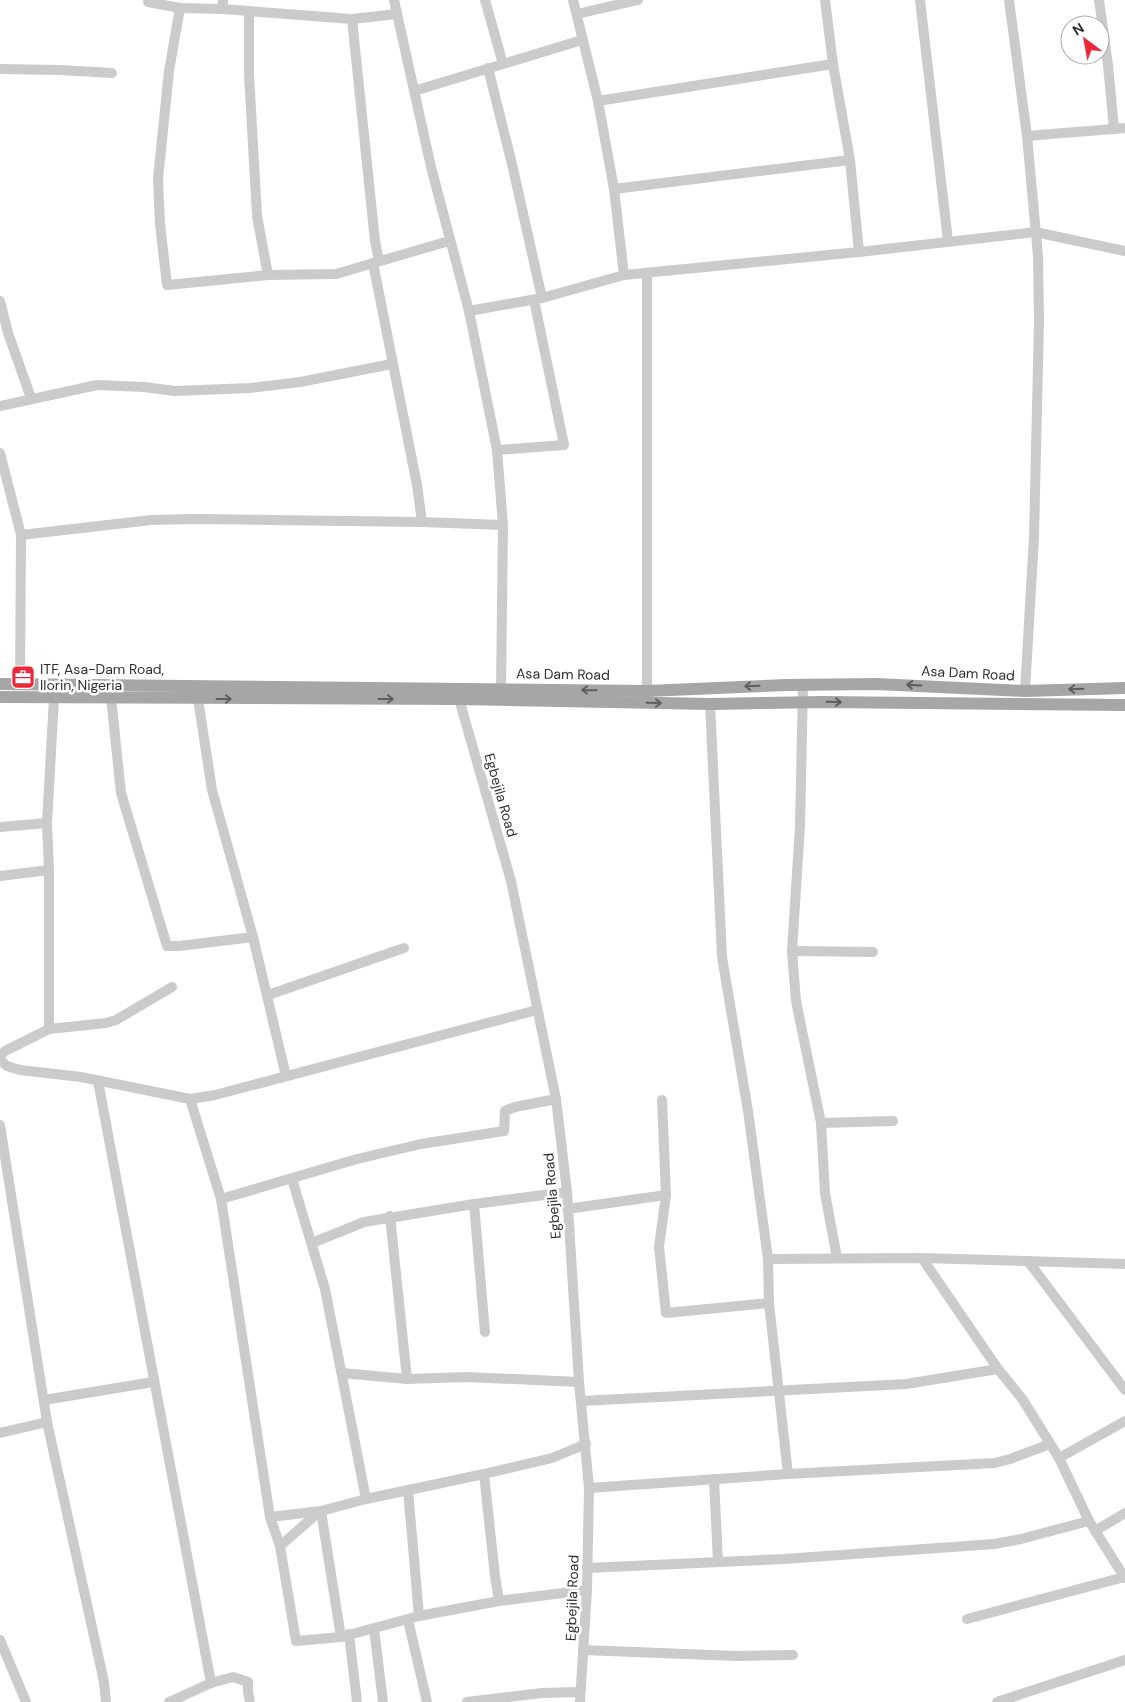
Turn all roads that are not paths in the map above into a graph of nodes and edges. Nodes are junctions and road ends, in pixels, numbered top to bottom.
1 (394, 0) edge
2 (485, 0) edge
3 (573, 0) edge
4 (638, 0) edge
5 (825, 0) edge
6 (920, 0) edge
7 (1009, 0) edge
8 (1098, 0) edge
9 (148, 2) dead end
10 (223, 4) edge
11 (180, 8) junction
12 (249, 11) junction
13 (397, 14) junction
14 (577, 14) junction
15 (352, 19) junction
16 (582, 40) junction
17 (503, 64) junction
18 (832, 64) junction
19 (488, 68) junction
20 (0, 70) edge
21 (112, 73) dead end
22 (414, 91) junction
23 (598, 101) junction
24 (1125, 128) edge
25 (1114, 129) junction
26 (1027, 136) junction
27 (850, 160) junction
28 (614, 188) junction
29 (1034, 232) junction
30 (449, 241) junction
31 (948, 241) junction
32 (1125, 251) edge
33 (859, 252) junction
34 (376, 262) junction
35 (647, 273) junction
36 (268, 275) junction
37 (624, 275) junction
38 (538, 299) junction
39 (0, 301) edge
40 (469, 311) junction
41 (392, 364) junction
42 (31, 398) junction
43 (0, 406) edge
44 (497, 450) junction
45 (0, 453) edge
46 (422, 522) junction
47 (502, 525) junction
48 (21, 535) junction
49 (0, 684) edge
50 (20, 684) junction
51 (803, 685) junction
52 (501, 688) junction
53 (1125, 688) edge
54 (647, 691) junction
55 (1025, 691) junction
56 (0, 697) edge
57 (111, 697) junction
58 (54, 698) junction
59 (198, 699) junction
60 (459, 699) junction
61 (804, 702) junction
62 (710, 704) junction
63 (1125, 705) edge
64 (47, 823) junction
65 (0, 827) edge
66 (49, 870) junction
67 (0, 876) edge
68 (253, 937) junction
69 (404, 948) dead end
70 (792, 951) junction
71 (873, 952) dead end
72 (172, 987) dead end
73 (268, 995) junction
74 (537, 1010) junction
75 (49, 1029) junction
76 (0, 1056) edge
77 (0, 1060) edge
78 (286, 1076) junction
79 (98, 1081) junction
80 (556, 1099) junction
81 (190, 1100) junction
82 (662, 1100) dead end
83 (893, 1121) dead end
84 (821, 1123) junction
85 (0, 1125) edge
86 (292, 1179) junction
87 (566, 1192) junction
88 (666, 1196) junction
89 (221, 1199) junction
90 (474, 1204) junction
91 (567, 1209) junction
92 (390, 1216) junction
93 (312, 1243) junction
94 (836, 1258) junction
95 (922, 1258) junction
96 (768, 1259) junction
97 (1028, 1261) junction
98 (1125, 1264) edge
99 (770, 1304) junction
100 (485, 1332) dead end
101 (998, 1369) junction
102 (342, 1373) junction
103 (407, 1379) junction
104 (153, 1382) junction
105 (579, 1382) junction
106 (778, 1389) junction
107 (1125, 1390) edge
108 (44, 1400) junction
109 (582, 1401) junction
110 (1125, 1421) edge
111 (47, 1422) junction
112 (0, 1433) edge
113 (586, 1444) junction
114 (1050, 1444) junction
115 (1059, 1458) junction
116 (484, 1474) junction
117 (788, 1474) junction
118 (714, 1479) junction
119 (589, 1488) junction
120 (408, 1490) junction
121 (366, 1499) junction
122 (321, 1511) junction
123 (1125, 1513) edge
124 (270, 1517) junction
125 (1089, 1521) junction
126 (1096, 1531) junction
127 (280, 1546) junction
128 (718, 1562) junction
129 (587, 1568) junction
130 (1125, 1577) edge
131 (587, 1590) junction
132 (499, 1601) junction
133 (419, 1616) junction
134 (967, 1619) dead end
135 (408, 1620) junction
136 (374, 1629) junction
137 (345, 1636) junction
138 (0, 1640) edge
139 (583, 1650) junction
140 (793, 1655) dead end
141 (1125, 1660) edge
142 (211, 1683) junction
143 (580, 1697) edge
144 (26, 1702) edge
145 (106, 1702) edge
146 (168, 1702) edge
147 (250, 1702) edge
148 (357, 1702) edge
149 (383, 1702) edge
150 (427, 1702) edge
151 (468, 1702) edge
152 (997, 1702) edge

1 - 13 street
2 - 17 street
3 - 14 street
4 - 14 street
5 - 18 street
6 - 31 street
7 - 26 street
8 - 25 street
9 - 11 street
10 - 11 street
10 - 12 street
11 - 36 street
12 - 15 street
12 - 36 street
13 - 15 street
13 - 22 street
14 - 16 street
15 - 34 street
16 - 17 street
16 - 23 street
17 - 19 street
18 - 23 street
18 - 27 street
19 - 22 street
19 - 38 street
20 - 21 street
22 - 30 street
23 - 28 street
24 - 25 street
25 - 26 street
26 - 29 street
27 - 28 street
27 - 33 street
28 - 37 street
29 - 31 street
29 - 32 street
29 - 55 street
30 - 34 street
30 - 40 street
31 - 33 street
33 - 35 street
34 - 36 street
34 - 41 street
35 - 37 street
35 - 54 street
37 - 38 street
38 - 40 street
38 - 44 street
39 - 42 street
40 - 44 street
41 - 42 street
41 - 46 street
42 - 43 street
44 - 47 street
45 - 48 street
46 - 47 street
46 - 48 street
47 - 52 street
48 - 50 street
49 - 50 main road, Asa Dam Road
50 - 52 main road, Asa Dam Road
51 -> 54 main road, Asa Dam Road
55 -> 51 main road, Asa Dam Road
51 - 61 street
54 -> 52 main road, Asa Dam Road
53 -> 55 main road, Asa Dam Road
56 - 58 main road, Asa Dam Road
57 - 58 main road, Asa Dam Road
57 - 59 main road, Asa Dam Road
57 - 68 street
58 - 64 street
59 -> 60 main road, Asa Dam Road
59 - 68 street
60 -> 62 main road, Asa Dam Road
60 - 74 street, Egbejila Road
61 - 62 main road, Asa Dam Road
61 -> 63 main road, Asa Dam Road
61 - 70 street
62 - 96 street
64 - 65 street
64 - 66 street
66 - 67 street
66 - 75 street
68 - 73 street
69 - 73 street
70 - 71 street
70 - 84 street
72 - 75 street
73 - 78 street
74 - 78 street
74 - 80 street, Egbejila Road
75 - 76 street
77 - 79 street
78 - 81 street
79 - 81 street
79 - 104 street
80 - 86 street
80 - 87 street, Egbejila Road
81 - 89 street
82 - 88 street
83 - 84 street
84 - 94 street
85 - 108 street
86 - 89 street
86 - 93 street
87 - 90 street
87 - 91 street, Egbejila Road
88 - 91 street
88 - 99 street
89 - 124 street
90 - 92 street
90 - 100 street
91 - 105 street, Egbejila Road
92 - 93 street
92 - 103 street
93 - 102 street
94 - 95 street
94 - 96 street
95 - 97 street
95 - 101 street
96 - 99 street
97 - 98 street
97 - 107 street
99 - 106 street
101 - 106 street
101 - 114 street
102 - 103 street
102 - 121 street
103 - 105 street
104 - 108 street
104 - 142 street
105 - 109 street, Egbejila Road
106 - 109 street
106 - 117 street
108 - 111 street
109 - 113 street, Egbejila Road
110 - 115 street
111 - 112 street
111 - 145 street
113 - 116 street
113 - 119 street, Egbejila Road
114 - 115 street
114 - 117 street
115 - 125 street
116 - 120 street
116 - 132 street
117 - 118 street
118 - 119 street
118 - 128 street
119 - 129 street, Egbejila Road
120 - 121 street
120 - 133 street
121 - 122 street
122 - 124 street
122 - 127 street
122 - 137 street
123 - 126 street
124 - 127 street
125 - 126 street
125 - 128 street
126 - 130 street
127 - 137 street
128 - 129 street
129 - 131 street, Egbejila Road
130 - 134 street
131 - 132 street
131 - 139 street, Egbejila Road
132 - 133 street
133 - 135 street
135 - 136 street
135 - 150 street
136 - 137 street
136 - 149 street
137 - 148 street
138 - 144 street
139 - 140 street
139 - 143 street, Egbejila Road
141 - 152 street
142 - 146 street
142 - 147 street
143 - 151 street

